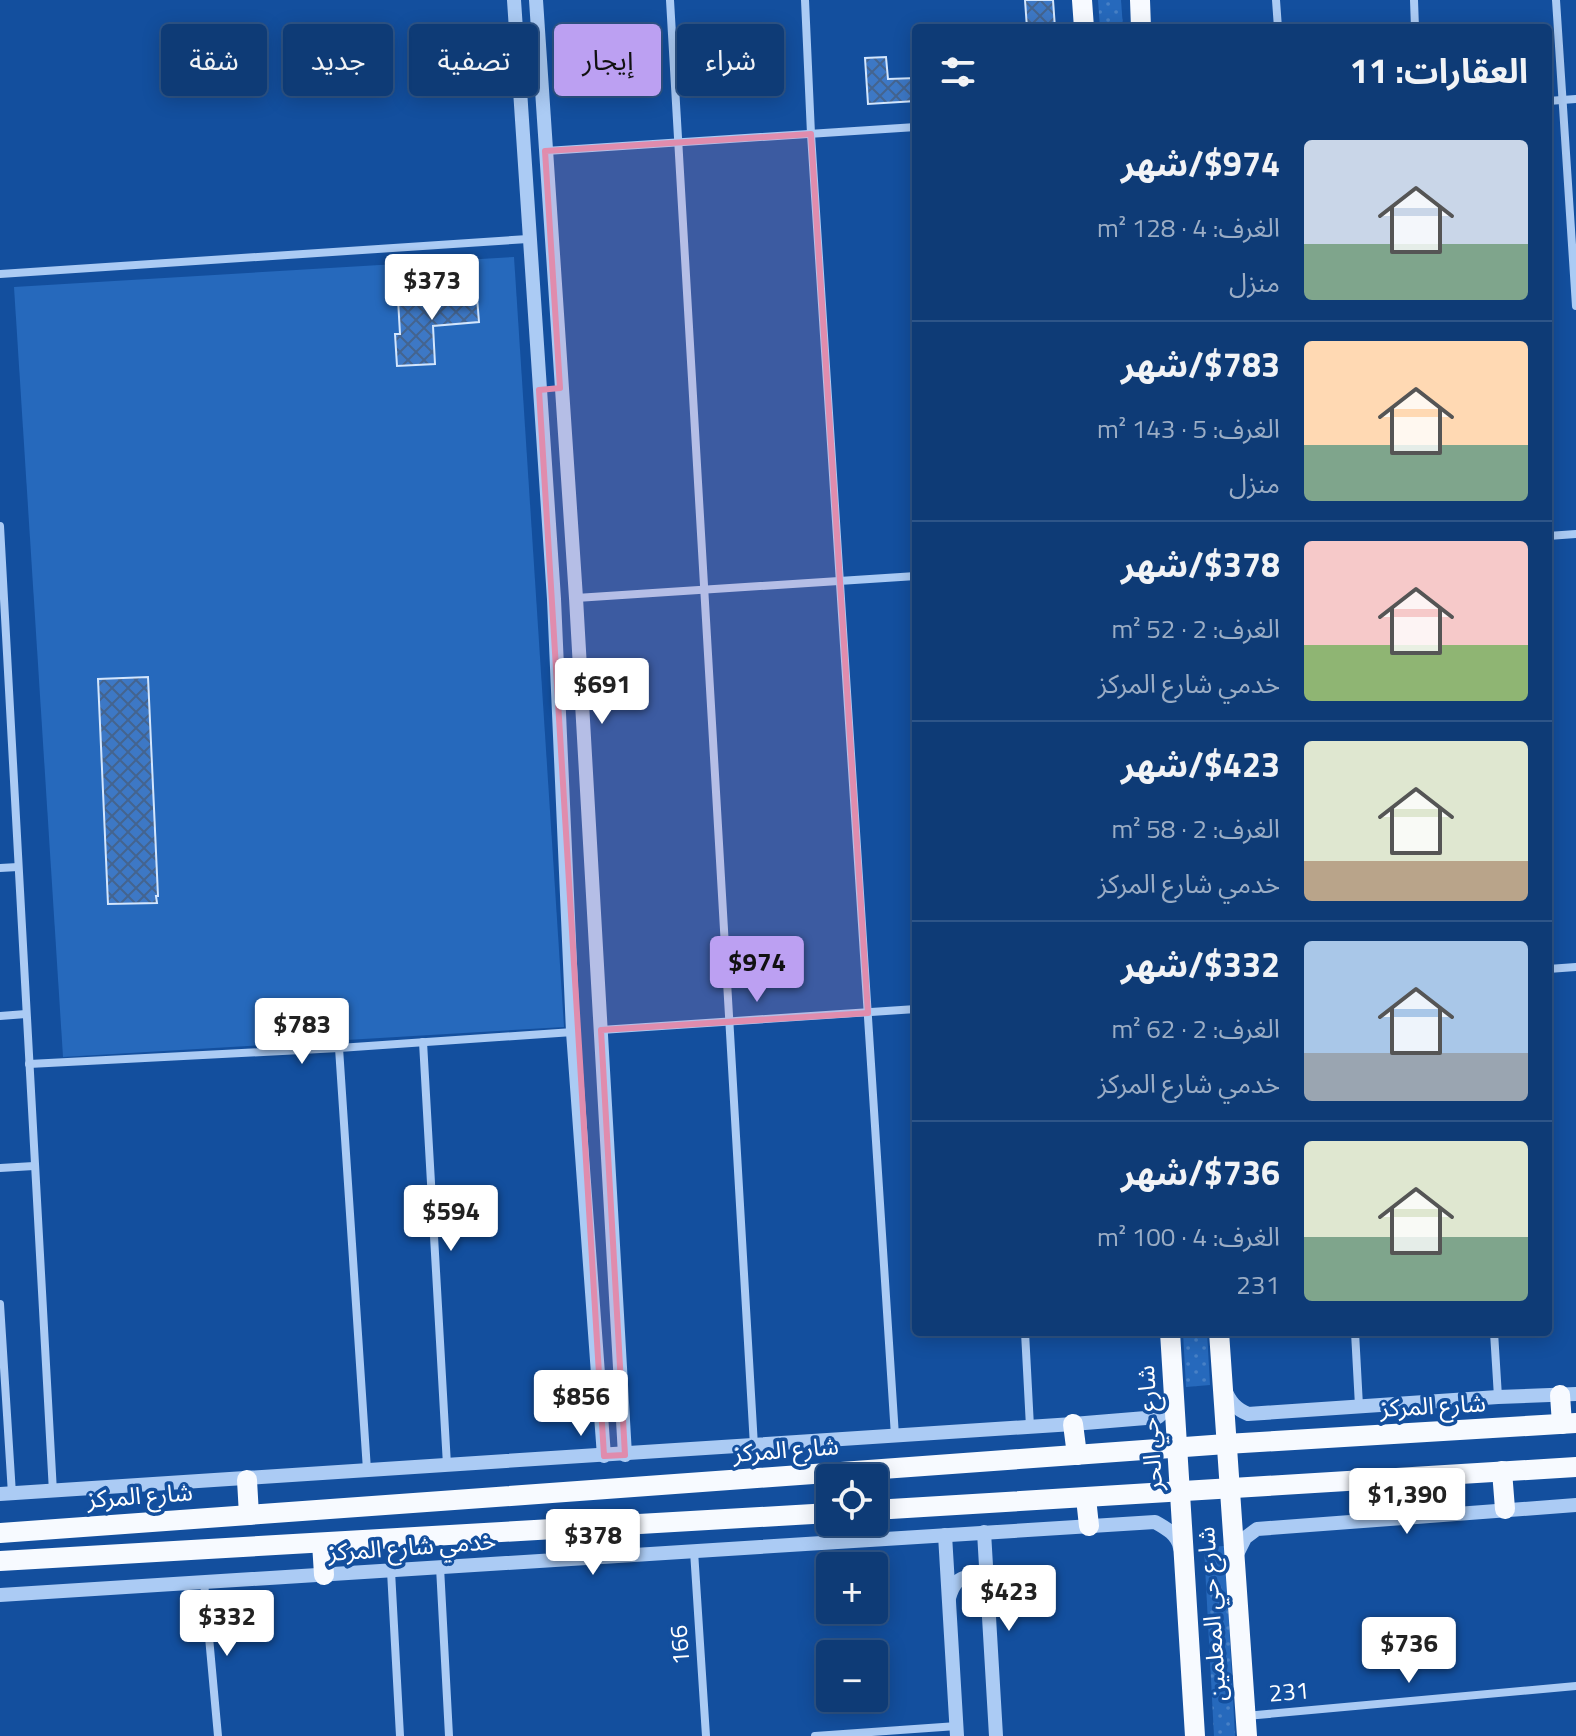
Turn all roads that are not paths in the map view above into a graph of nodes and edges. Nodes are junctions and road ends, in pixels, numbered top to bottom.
1 (514, 0) edge
2 (536, 0) edge
3 (670, 0) edge
4 (805, 0) edge
5 (1082, 0) edge
6 (1140, 0) edge
7 (1276, 0) edge
8 (1414, 0) edge
9 (1556, 0) edge
10 (1084, 24) edge
11 (1141, 24) edge
12 (1278, 24) edge
13 (1415, 24) edge
14 (1576, 99) edge
15 (1563, 100) junction
16 (1552, 101) edge
17 (912, 127) edge
18 (811, 134) junction
19 (678, 143) junction
20 (545, 151) junction
21 (528, 239) junction
22 (0, 274) edge
23 (1576, 306) edge
24 (560, 388) junction
25 (539, 390) junction
26 (0, 526) edge
27 (1576, 534) edge
28 (1552, 536) edge
29 (1, 575) edge
30 (912, 576) edge
31 (840, 581) junction
32 (704, 590) junction
33 (576, 598) junction
34 (5, 712) edge
35 (18, 867) junction
36 (0, 868) edge
37 (1576, 967) edge
38 (1552, 969) edge
39 (912, 1009) edge
40 (868, 1013) junction
41 (26, 1014) junction
42 (0, 1016) edge
43 (729, 1021) junction
44 (601, 1030) junction
45 (573, 1032) junction
46 (423, 1042) junction
47 (339, 1048) junction
48 (29, 1064) junction
49 (34, 1166) junction
50 (0, 1168) edge
51 (0, 1304) edge
52 (1, 1328) edge
53 (1025, 1336) edge
54 (1170, 1336) edge
55 (1219, 1336) edge
56 (1355, 1336) edge
57 (1494, 1336) edge
58 (1222, 1384) junction
59 (1173, 1388) junction
60 (1568, 1395) edge
61 (1498, 1397) junction
62 (1359, 1406) junction
63 (1569, 1423) edge
64 (1073, 1424) junction
65 (1030, 1428) junction
66 (895, 1436) junction
67 (1226, 1444) junction
68 (754, 1446) junction
69 (1177, 1448) junction
70 (625, 1455) junction
71 (1077, 1455) junction
72 (604, 1456) junction
73 (447, 1466) junction
74 (1576, 1467) edge
75 (1502, 1471) junction
76 (367, 1472) junction
77 (247, 1480) junction
78 (1229, 1488) junction
79 (53, 1492) junction
80 (1179, 1492) junction
81 (6, 1494) edge
82 (1086, 1498) junction
83 (1576, 1505) edge
84 (888, 1509) edge
85 (1505, 1509) junction
86 (816, 1514) edge
87 (249, 1515) junction
88 (1182, 1521) joint
89 (1089, 1526) junction
90 (984, 1532) junction
91 (0, 1533) edge
92 (945, 1535) junction
93 (322, 1543) junction
94 (694, 1551) junction
95 (0, 1561) edge
96 (1184, 1566) junction
97 (440, 1567) junction
98 (1235, 1569) junction
99 (391, 1571) junction
100 (324, 1575) junction
101 (204, 1582) junction
102 (0, 1595) edge
103 (988, 1595) junction
104 (949, 1601) junction
105 (1576, 1686) edge
106 (1246, 1726) edge
107 (957, 1731) edge
108 (832, 1735) edge
109 (218, 1736) edge
110 (400, 1736) edge
111 (449, 1736) edge
112 (706, 1736) edge
113 (815, 1736) edge
114 (996, 1736) edge
115 (1195, 1736) edge

1 - 21 street
2 - 20 street
3 - 19 street
4 - 18 street
5 - 10 main road
6 - 11 main road
7 - 12 street
8 - 13 street
9 - 15 street
14 - 15 street
15 - 16 street
15 - 23 street
17 - 18 street
18 - 19 street
18 - 31 street
19 - 20 street
19 - 32 street
20 - 24 street
21 - 22 street
21 - 25 street
24 - 25 street
24 - 33 street
25 - 45 street
26 - 29 street
27 - 28 street
29 - 34 street
30 - 31 street
31 - 32 street
31 - 40 street
32 - 33 street
32 - 43 street
33 - 44 street
34 - 35 street
35 - 36 street
35 - 41 street
37 - 38 street
39 - 40 street
40 - 43 street
40 - 66 street
41 - 42 street
41 - 48 street
43 - 44 street
43 - 68 street
44 - 70 street
45 - 46 street
45 - 72 street
46 - 47 street
46 - 73 street
47 - 48 street
47 - 76 street
48 - 49 street
49 - 50 street
49 - 79 street
51 - 52 street
52 - 81 street
53 - 65 street
54 - 59 main road, شارع حي الحر
55 - 58 main road
56 - 62 street
57 - 61 street
58 - 62 street
58 - 67 main road
59 - 64 street
59 - 69 main road, شارع حي الحر
60 - 61 street
60 - 63 main road
61 - 62 street
63 - 67 main road, شارع المركز
64 - 65 street
64 - 71 main road
65 - 66 street
66 - 68 street
67 - 69 main road, شارع المركز
67 - 78 main road
68 - 70 street
69 - 71 main road, شارع المركز
69 - 80 main road, شارع حي الحر
70 - 72 street
71 - 87 main road, شارع المركز
72 - 73 street
73 - 76 street
74 - 75 main road
75 - 78 main road
75 - 85 main road
76 - 77 street
77 - 79 street
77 - 87 main road
78 - 80 main road
78 - 98 main road, شارع حي المعلمين
79 - 81 street
80 - 82 main road
80 - 88 main road, شارع حي الحر
82 - 84 main road
82 - 89 main road
83 - 85 street
85 - 98 street
86 - 93 main road
87 - 91 main road, شارع المركز
88 - 96 main road, شارع حي المعلمين
89 - 90 street, خدمي شارع المركز
89 - 96 street, خدمي شارع المركز
90 - 92 street, خدمي شارع المركز
90 - 103 street
92 - 94 street, خدمي شارع المركز
92 - 104 street
93 - 95 main road
93 - 100 main road
94 - 97 street, خدمي شارع المركز
94 - 112 street, 166
96 - 115 main road, شارع حي المعلمين
97 - 99 street, خدمي شارع المركز
97 - 111 street
98 - 106 main road, شارع حي المعلمين
99 - 100 street, خدمي شارع المركز
99 - 110 street
100 - 101 street, خدمي شارع المركز
101 - 102 street, خدمي شارع المركز
101 - 109 street
103 - 104 street
103 - 114 street
104 - 107 street
105 - 106 street, 231
107 - 108 street
108 - 113 street

